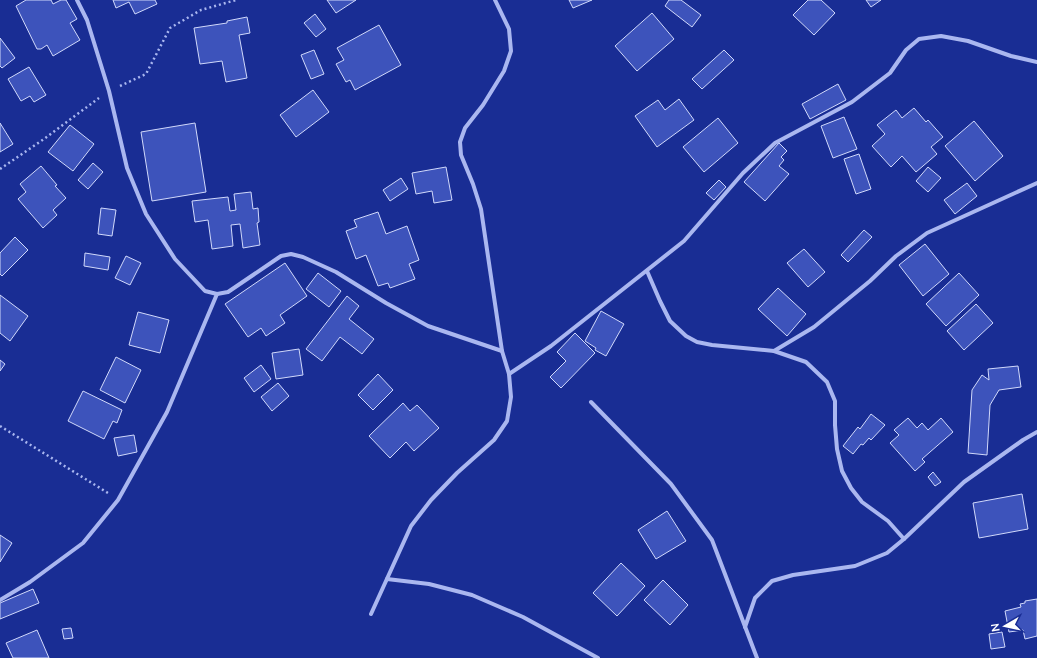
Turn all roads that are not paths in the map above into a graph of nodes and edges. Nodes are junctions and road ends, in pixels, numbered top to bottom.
1 (78, 0) edge
2 (495, 0) edge
3 (1037, 62) edge
4 (1037, 183) edge
5 (647, 271) junction
6 (217, 294) junction
7 (502, 351) junction
8 (774, 351) junction
9 (509, 374) junction
10 (591, 402) dead end
11 (1037, 432) edge
12 (904, 539) junction
13 (387, 579) junction
14 (0, 600) edge
15 (371, 614) dead end
16 (745, 627) junction
17 (598, 658) edge
18 (757, 658) edge

1 - 6 street
2 - 7 street
3 - 5 street
4 - 8 street
5 - 8 street
5 - 9 street
6 - 7 street
6 - 14 street
7 - 9 street
8 - 12 street
9 - 13 street
10 - 16 street
11 - 12 street
12 - 16 street
13 - 15 street
13 - 17 street
16 - 18 street

